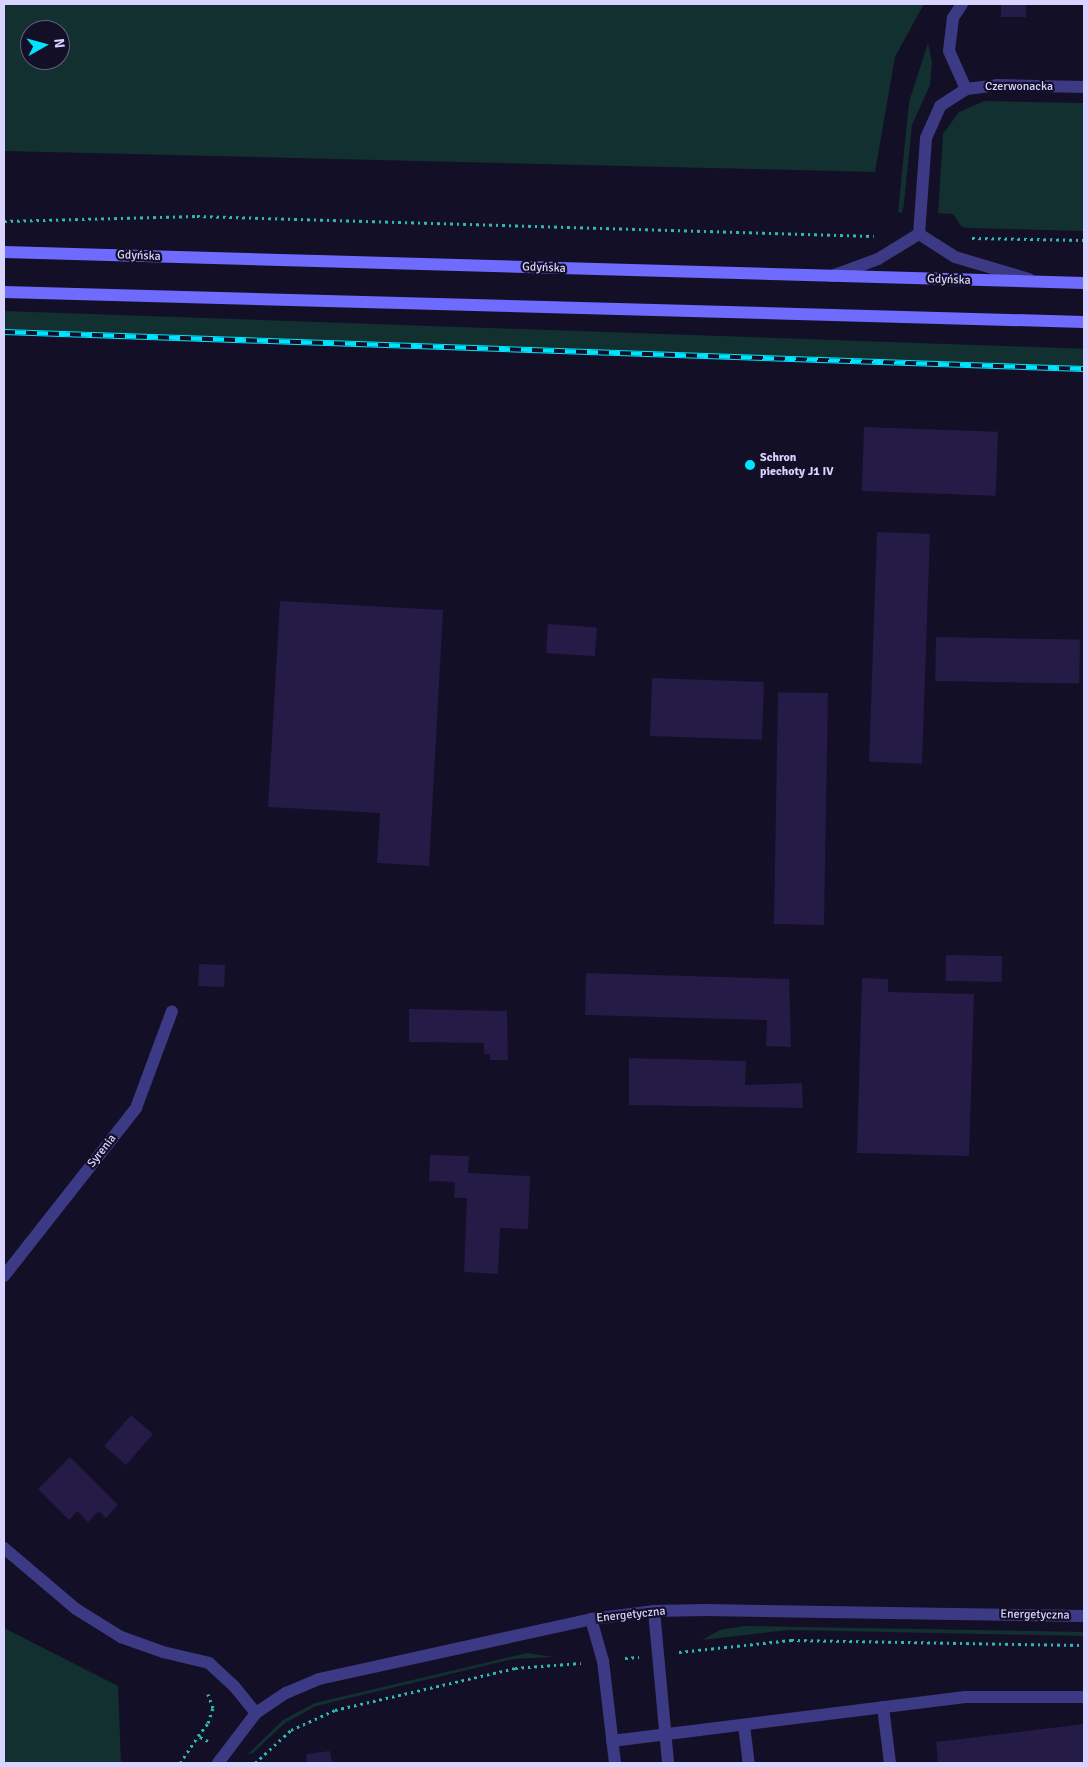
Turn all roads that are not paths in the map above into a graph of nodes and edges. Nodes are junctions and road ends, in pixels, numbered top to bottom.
1 (962, 4) edge
2 (1084, 87) edge
3 (966, 89) junction
4 (919, 234) junction
5 (4, 252) edge
6 (829, 277) junction
7 (1040, 283) junction
8 (1084, 284) edge
9 (4, 292) edge
10 (1084, 322) edge
11 (172, 1010) dead end
12 (4, 1276) edge
13 (4, 1548) edge
14 (654, 1611) junction
15 (1084, 1616) edge
16 (591, 1619) junction
17 (1084, 1697) edge
18 (883, 1707) junction
19 (256, 1713) junction
20 (744, 1725) junction
21 (664, 1735) junction
22 (612, 1741) junction
23 (218, 1763) edge
24 (615, 1763) edge
25 (668, 1763) edge
26 (749, 1763) edge
27 (890, 1763) edge

1 - 3 street
2 - 3 street, Czerwonacka
3 - 4 street, Czerwonacka
4 - 6 street
4 - 7 street
5 - 6 main road, Gdyńska
6 - 7 main road, Gdyńska
7 - 8 main road, Gdyńska
9 - 10 main road
11 - 12 street, Syrenia
13 - 19 street
14 - 15 street, Energetyczna
14 - 16 street, Energetyczna
14 - 21 street
16 - 19 street, Energetyczna
16 - 22 street
17 - 18 street
18 - 20 street
18 - 27 street
19 - 23 street, Energetyczna
20 - 21 street
20 - 26 street
21 - 22 street
21 - 25 street
22 - 24 street

